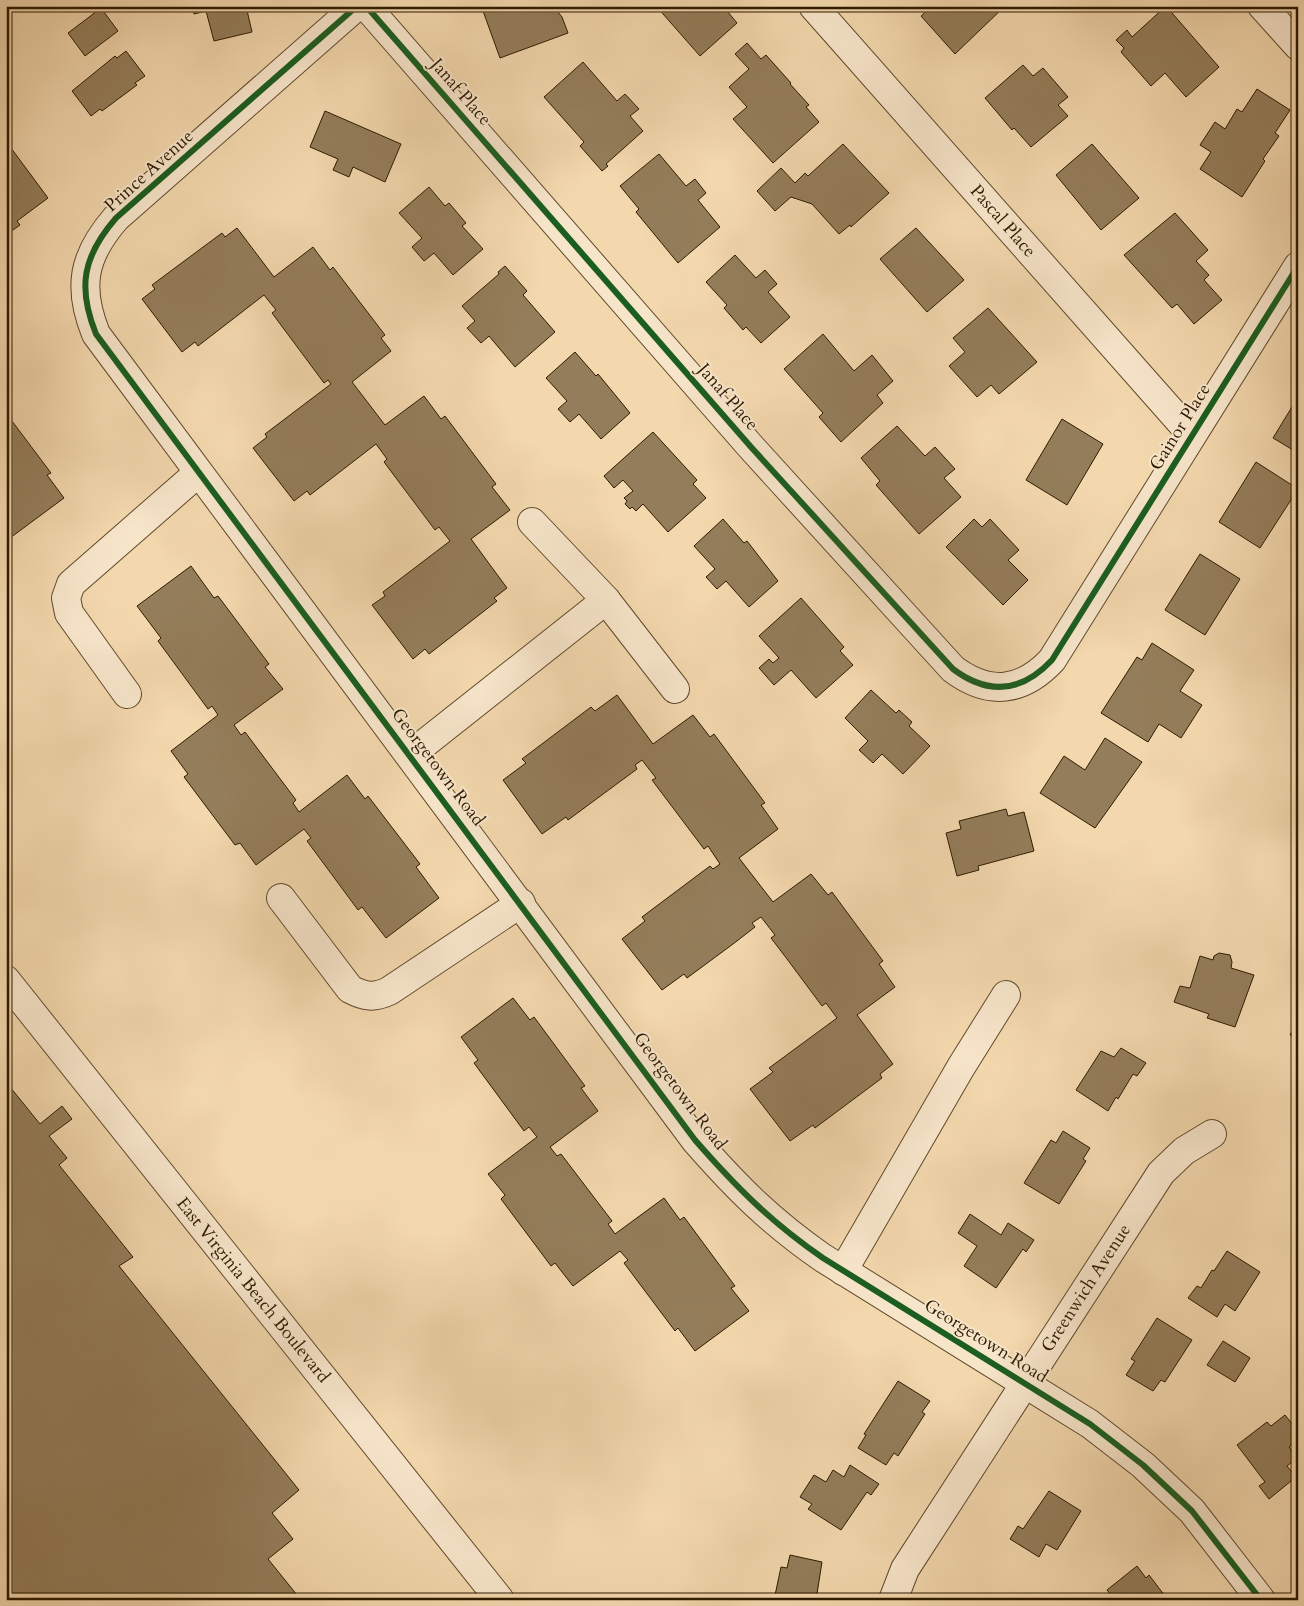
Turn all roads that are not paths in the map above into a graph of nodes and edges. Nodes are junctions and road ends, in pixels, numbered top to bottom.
1 (358, 6) edge
2 (366, 6) edge
3 (813, 6) edge
4 (1262, 6) edge
5 (1298, 46) edge
6 (1298, 266) edge
7 (1192, 436) junction
8 (198, 472) junction
9 (532, 522) dead end
10 (606, 600) junction
11 (1087, 604) joint
12 (675, 689) dead end
13 (127, 694) dead end
14 (410, 755) junction
15 (281, 898) dead end
16 (521, 903) junction
17 (6, 980) edge
18 (1006, 995) dead end
19 (1212, 1134) dead end
20 (843, 1271) junction
21 (1024, 1383) junction
22 (500, 1600) edge
23 (893, 1600) edge
24 (1262, 1600) edge

1 - 8 street, Prince Avenue
2 - 11 street, Janaf Place
3 - 7 street, Pascal Place
4 - 5 street
6 - 7 street, Gainor Place
7 - 11 street, Gainor Place
8 - 13 street
8 - 14 street, Georgetown Road
9 - 10 street
10 - 12 street
10 - 14 street
14 - 16 street, Georgetown Road
15 - 16 street
16 - 20 street, Georgetown Road
17 - 22 street, East Virginia Beach Boulevard
18 - 20 street
19 - 21 street, Greenwich Avenue
20 - 21 street, Georgetown Road
21 - 23 street, Greenwich Avenue
21 - 24 street, Georgetown Road

